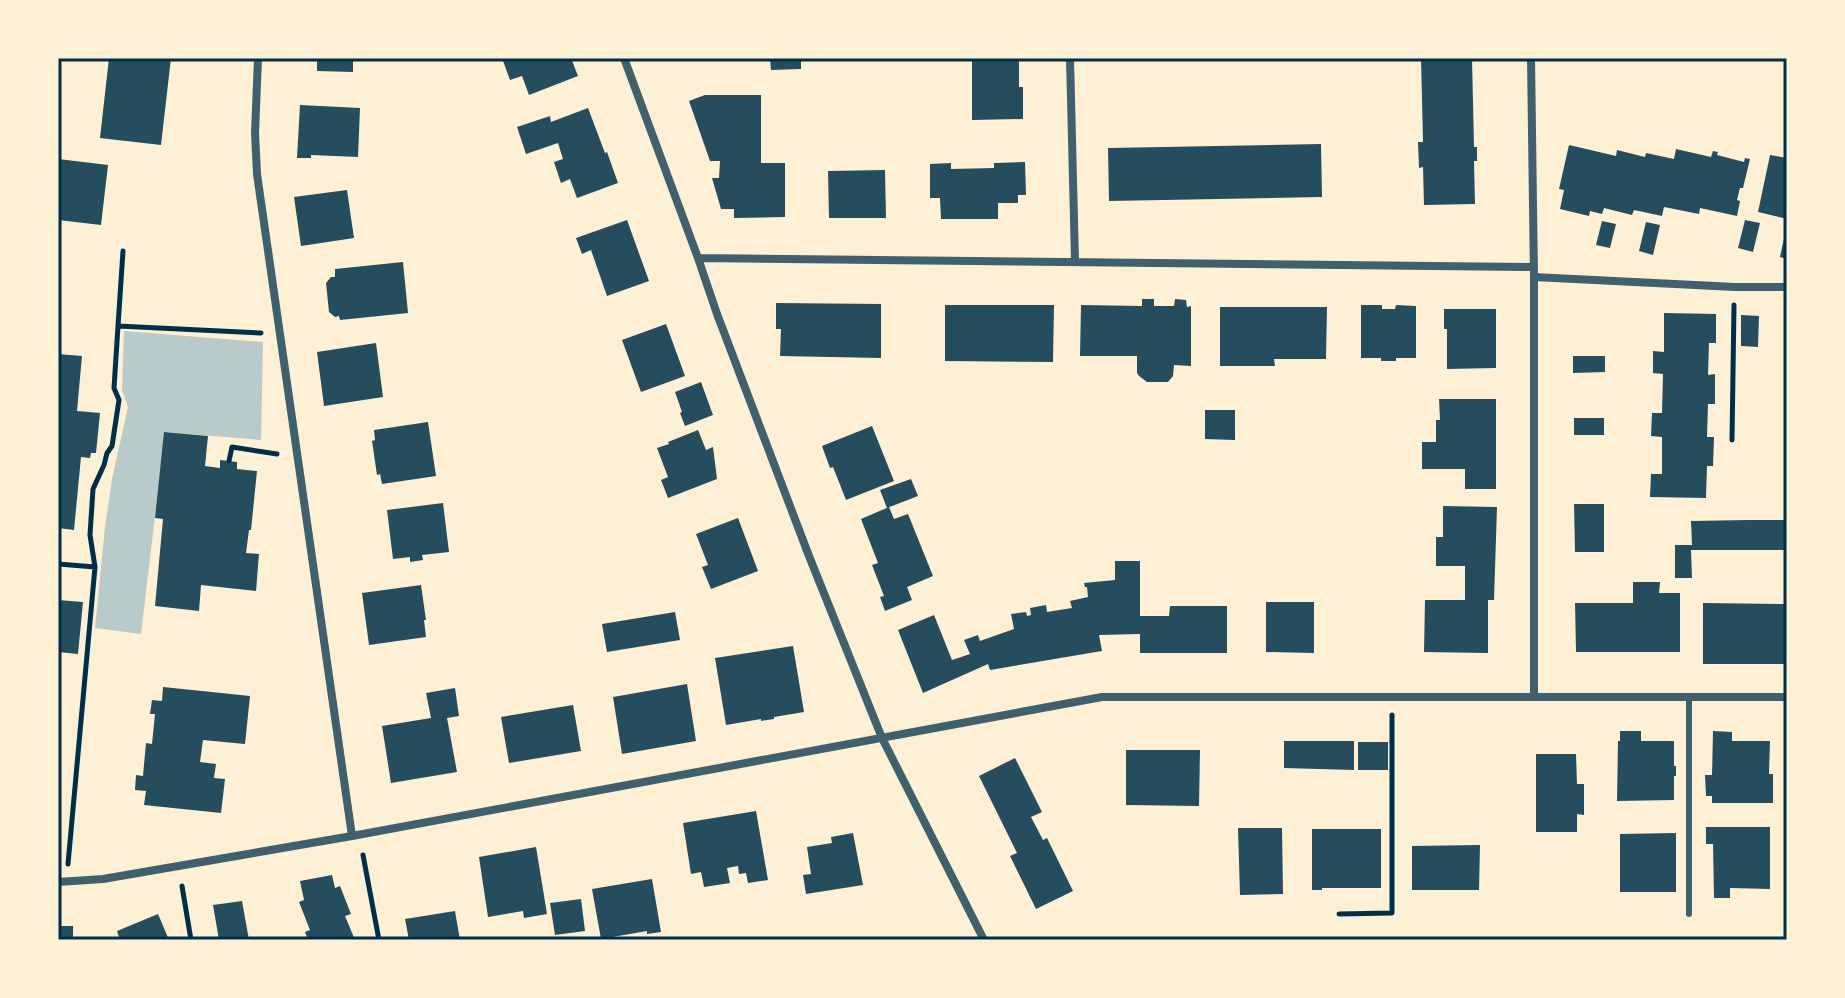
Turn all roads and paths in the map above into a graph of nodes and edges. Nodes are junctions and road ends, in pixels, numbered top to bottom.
1 (258, 58) edge
2 (624, 58) edge
3 (1070, 58) edge
4 (1531, 58) edge
5 (123, 251) dead end
6 (698, 258) junction
7 (1075, 261) junction
8 (1534, 272) junction
9 (1735, 287) junction
10 (1787, 287) edge
11 (118, 326) junction
12 (280, 334) junction
13 (1732, 440) dead end
14 (298, 457) junction
15 (229, 461) dead end
16 (58, 564) edge
17 (95, 567) junction
18 (1392, 697) junction
19 (1534, 697) junction
20 (1787, 697) edge
21 (1689, 698) junction
22 (882, 738) junction
23 (352, 836) junction
24 (178, 866) junction
25 (62, 882) edge
26 (1339, 914) dead end
27 (1689, 914) dead end
28 (191, 940) edge
29 (379, 940) edge
30 (984, 940) edge

1 - 12 street
2 - 6 street
3 - 7 street
4 - 8 street
5 - 11 path
6 - 7 street
6 - 22 street
7 - 8 street
8 - 9 street
8 - 19 street
9 - 10 street
9 - 13 path
11 - 12 path
11 - 17 path
12 - 14 street
14 - 15 path
14 - 23 street
16 - 17 path
17 - 25 path
18 - 19 street
18 - 22 street
18 - 26 path
19 - 21 street
20 - 21 street
21 - 27 lane
22 - 23 street
22 - 30 street
23 - 24 street
23 - 29 path
24 - 25 street
24 - 28 path

